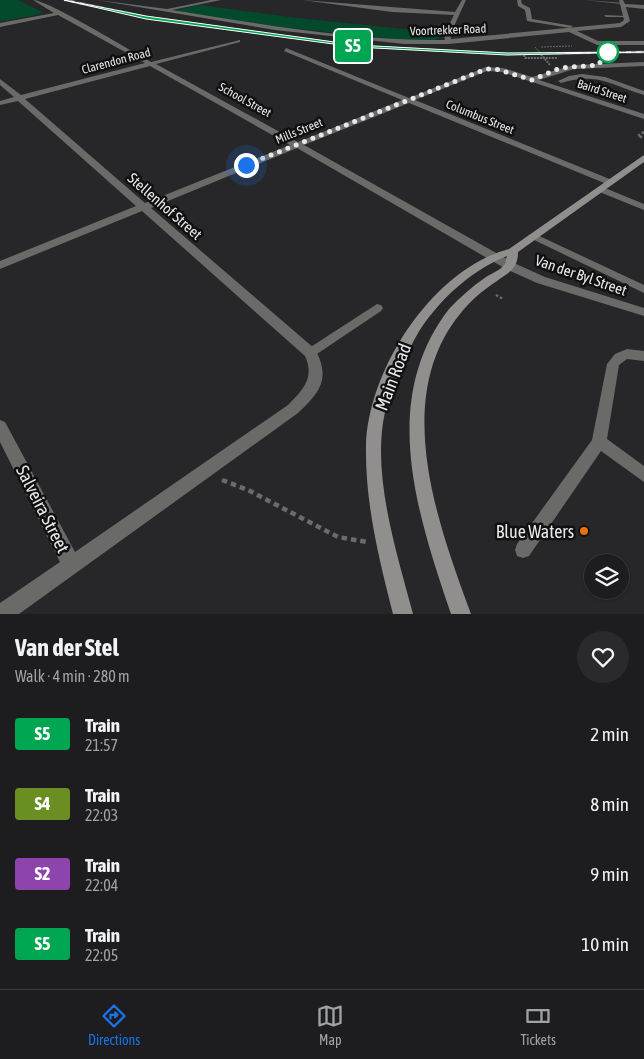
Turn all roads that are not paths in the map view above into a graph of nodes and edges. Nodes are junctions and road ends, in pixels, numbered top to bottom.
1 (35, 0) edge
2 (99, 0) edge
3 (219, 0) edge
4 (304, 0) edge
5 (464, 0) edge
6 (520, 0) edge
7 (586, 0) edge
8 (622, 3) edge
9 (644, 7) edge
10 (160, 10) junction
11 (60, 13) junction
12 (457, 14) junction
13 (606, 16) dead end
14 (626, 17) junction
15 (0, 25) edge
16 (574, 30) junction
17 (238, 41) dead end
18 (449, 42) junction
19 (644, 43) edge
20 (286, 50) dead end
21 (150, 63) junction
22 (644, 64) edge
23 (496, 69) joint
24 (532, 80) junction
25 (0, 81) edge
26 (561, 81) dead end
27 (644, 93) edge
28 (19, 98) junction
29 (408, 100) junction
30 (0, 103) edge
31 (644, 117) edge
32 (297, 145) junction
33 (644, 158) edge
34 (609, 182) junction
35 (600, 189) junction
36 (144, 207) junction
37 (644, 207) edge
38 (533, 236) junction
39 (492, 256) junction
40 (511, 258) junction
41 (0, 265) edge
42 (644, 289) edge
43 (378, 308) dead end
44 (644, 312) edge
45 (310, 353) junction
46 (644, 356) edge
47 (0, 427) edge
48 (599, 442) junction
49 (644, 475) edge
50 (523, 550) dead end
51 (72, 565) junction
52 (2, 614) edge
53 (403, 614) edge
54 (462, 614) edge

1 - 11 street, School Street
2 - 10 street, Voortrekker Road
3 - 10 street
4 - 12 street
5 - 12 street
6 - 16 street
7 - 8 lane
8 - 9 street
8 - 14 street
10 - 18 street, Voortrekker Road
11 - 15 street
11 - 21 street, School Street
12 - 18 street
13 - 14 lane
14 - 16 street, Voortrekker Road
16 - 18 street, Voortrekker Road
16 - 19 street
17 - 21 street, Clarendon Road
20 - 29 street, Columbus Street
21 - 28 street, Clarendon Road
21 - 32 street, School Street
22 - 24 street
23 - 24 street, Baird Street
23 - 29 street, Mills Street
24 - 31 street, Baird Street
25 - 28 street, Stellenhof Street
26 - 27 street
28 - 30 street, Clarendon Road
28 - 36 street, Stellenhof Street
29 - 32 street, Mills Street
29 - 34 street, Columbus Street
32 - 36 street, Mills Street
32 - 39 street, School Street
33 - 34 main road, Main Road
34 - 35 main road, Main Road
35 - 37 lane
35 - 38 main road, Main Road
36 - 41 street, Mills Street
36 - 45 street, Stellenhof Street
38 - 40 main road, Main Road
38 - 42 lane
39 - 40 street, Van der Byl Street
39 - 53 main road, Main Road
40 - 44 street, Van der Byl Street
40 - 54 main road, Main Road
43 - 45 lane
45 - 51 street
46 - 48 lane
47 - 51 street, Salveira Street
48 - 49 lane
48 - 50 lane
51 - 52 street

